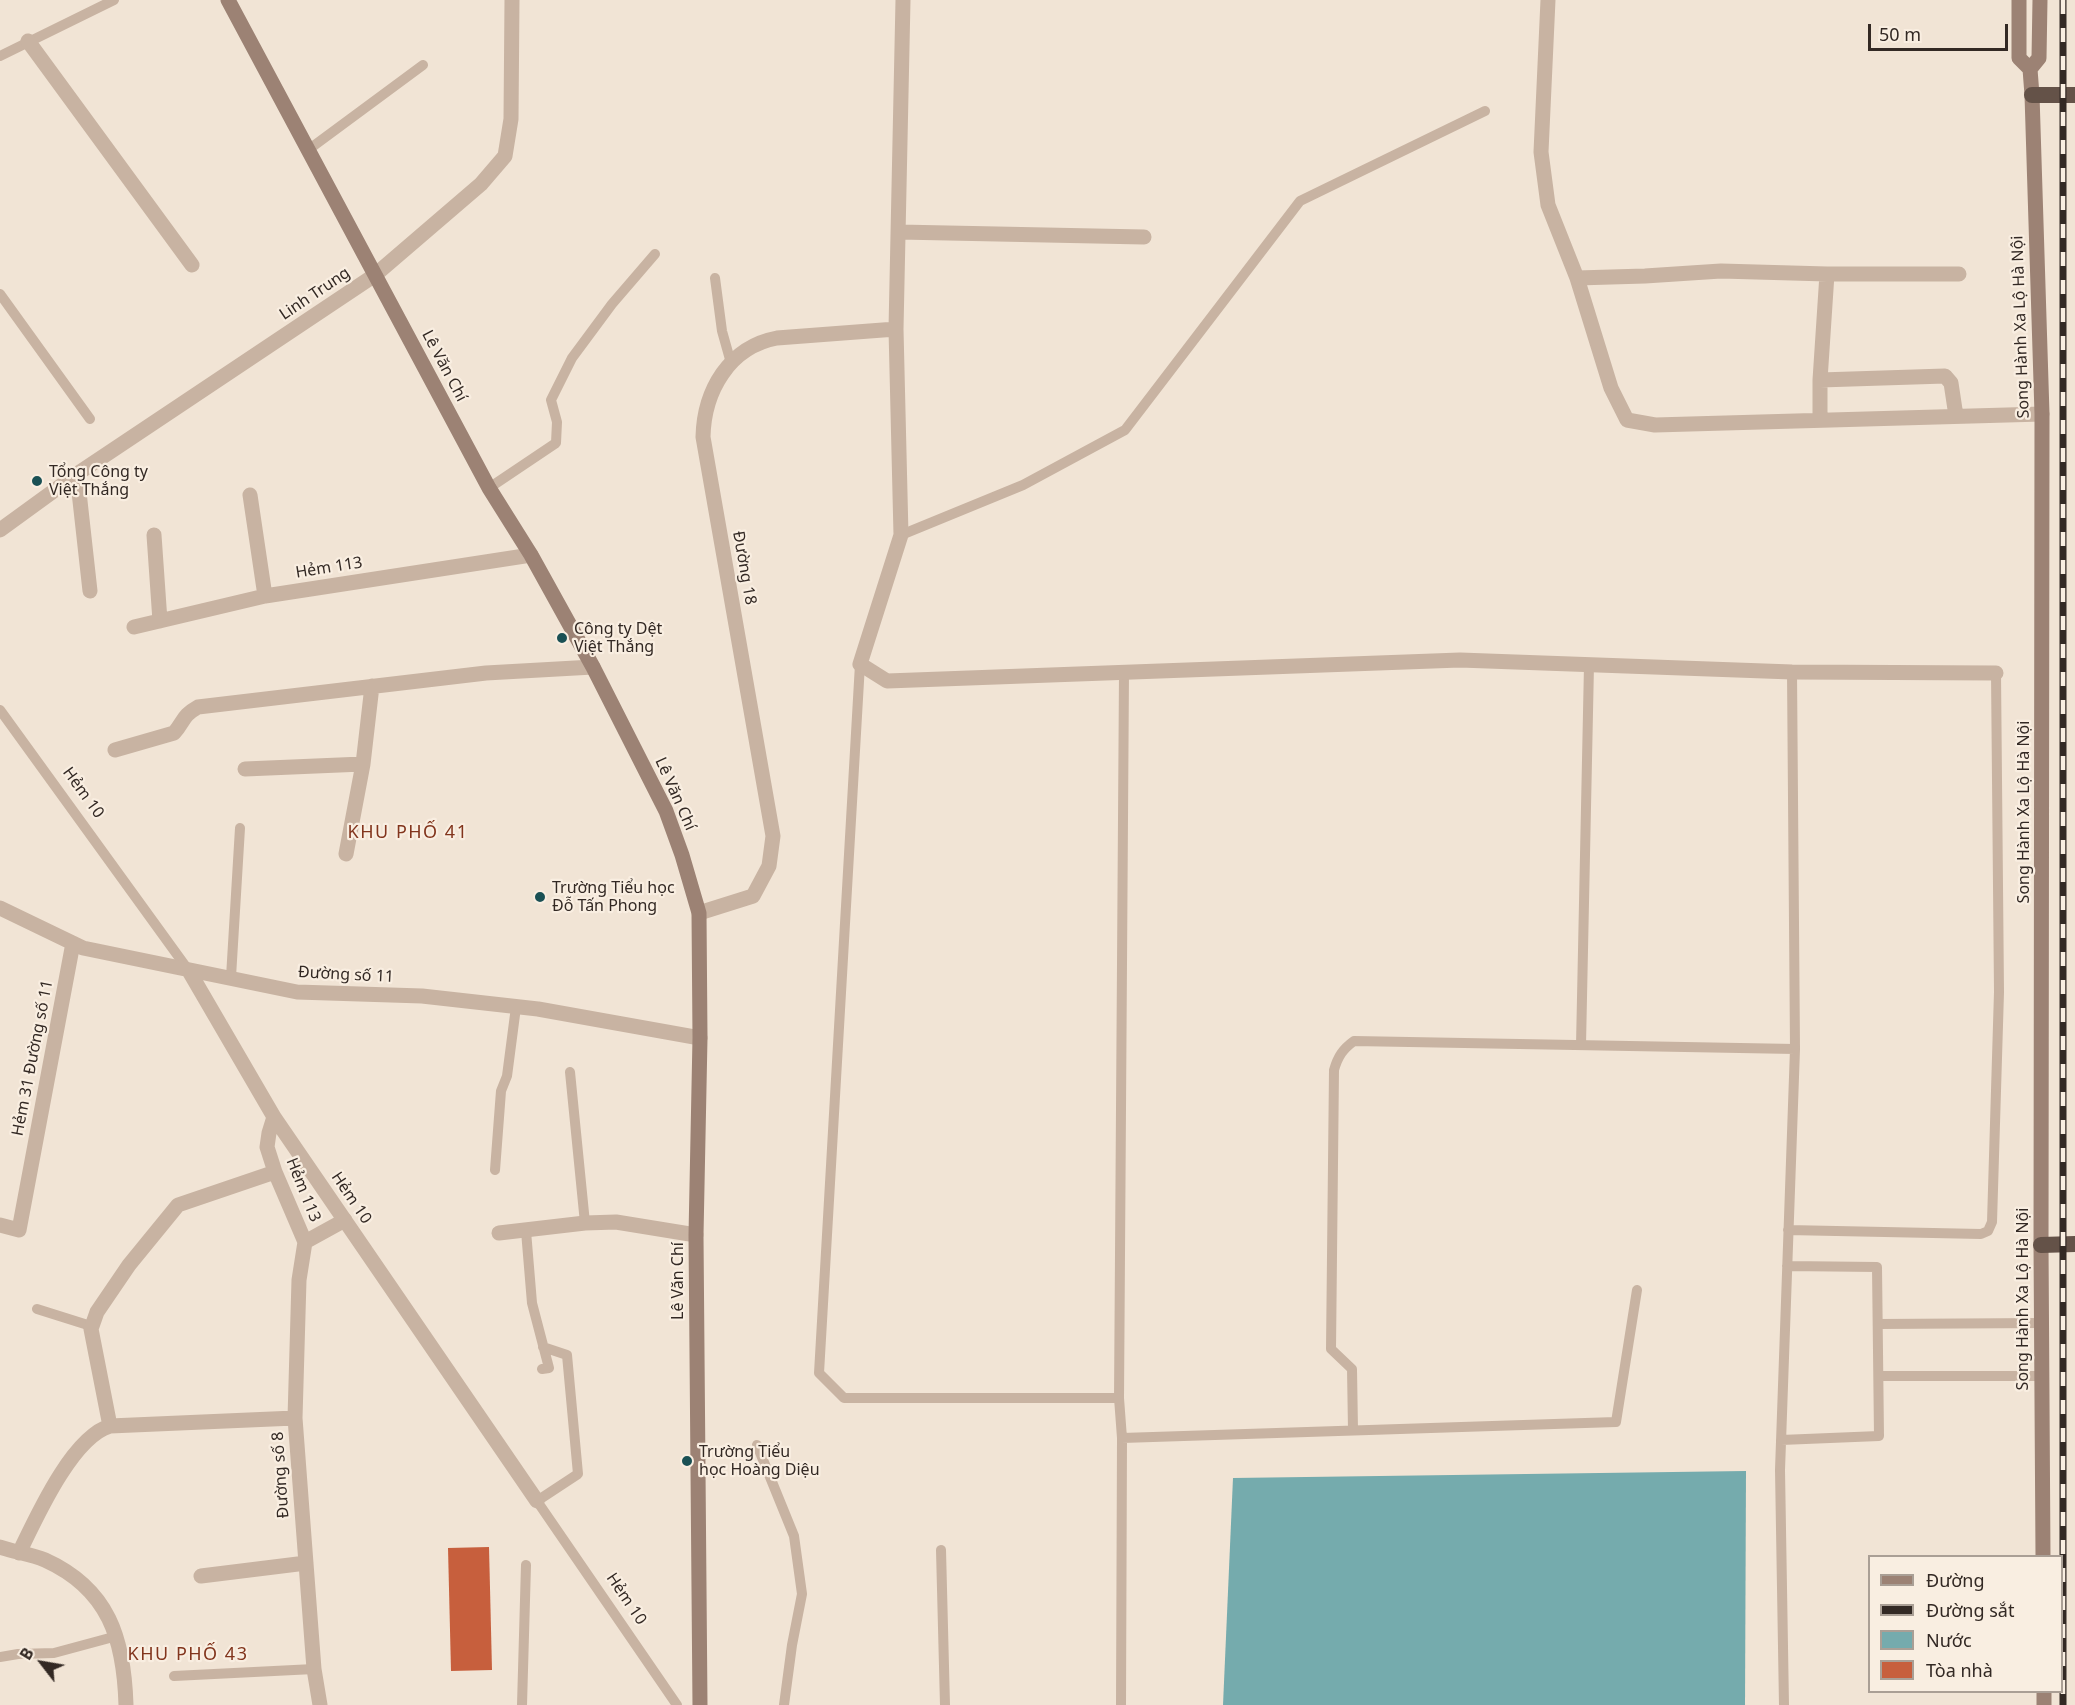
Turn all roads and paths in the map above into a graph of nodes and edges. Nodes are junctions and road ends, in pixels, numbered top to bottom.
1 (114, 0) edge
2 (228, 0) edge
3 (512, 0) edge
4 (903, 0) edge
5 (1548, 0) edge
6 (2019, 0) edge
7 (2040, 0) edge
8 (28, 41) junction
9 (0, 56) edge
10 (423, 65) dead end
11 (2030, 69) junction
12 (2032, 95) junction
13 (2075, 95) edge
14 (1485, 111) dead end
15 (308, 150) junction
16 (898, 232) junction
17 (1144, 237) dead end
18 (655, 254) dead end
19 (192, 265) dead end
20 (1827, 274) junction
21 (1959, 274) dead end
22 (375, 275) junction
23 (715, 278) dead end
24 (1577, 278) junction
25 (0, 294) edge
26 (897, 329) junction
27 (731, 363) junction
28 (1820, 380) junction
29 (2042, 414) junction
30 (1956, 416) junction
31 (90, 418) dead end
32 (1820, 420) junction
33 (77, 474) junction
34 (489, 488) junction
35 (250, 495) dead end
36 (0, 530) edge
37 (901, 534) junction
38 (154, 535) dead end
39 (531, 555) junction
40 (90, 591) dead end
41 (264, 596) junction
42 (160, 621) junction
43 (134, 627) dead end
44 (860, 664) junction
45 (1589, 665) junction
46 (593, 667) junction
47 (1792, 672) junction
48 (1124, 673) junction
49 (1996, 673) joint
50 (372, 687) junction
51 (0, 710) edge
52 (115, 750) dead end
53 (363, 764) junction
54 (245, 769) dead end
55 (240, 828) dead end
56 (346, 854) dead end
57 (0, 908) edge
58 (699, 913) junction
59 (73, 943) junction
60 (189, 971) junction
61 (231, 977) junction
62 (516, 1007) junction
63 (700, 1038) junction
64 (1581, 1045) junction
65 (1795, 1049) junction
66 (570, 1072) dead end
67 (274, 1117) junction
68 (495, 1170) dead end
69 (275, 1172) junction
70 (345, 1220) junction
71 (585, 1223) junction
72 (0, 1226) edge
73 (1788, 1230) junction
74 (526, 1231) junction
75 (500, 1233) dead end
76 (696, 1235) junction
77 (305, 1242) junction
78 (2075, 1244) edge
79 (2041, 1245) junction
80 (1787, 1266) junction
81 (1636, 1290) dead end
82 (37, 1310) dead end
83 (2041, 1323) junction
84 (1878, 1324) junction
85 (91, 1326) junction
86 (543, 1347) junction
87 (542, 1369) dead end
88 (1879, 1376) junction
89 (2042, 1376) junction
90 (1119, 1398) junction
91 (295, 1418) junction
92 (110, 1426) junction
93 (1353, 1430) junction
94 (1122, 1438) junction
95 (1781, 1440) junction
96 (757, 1445) dead end
97 (537, 1501) junction
98 (0, 1547) edge
99 (941, 1550) dead end
100 (19, 1553) junction
101 (2043, 1555) edge
102 (306, 1563) junction
103 (526, 1565) dead end
104 (201, 1576) dead end
105 (117, 1636) junction
106 (0, 1657) edge
107 (314, 1669) junction
108 (174, 1676) dead end
109 (126, 1705) edge
110 (320, 1705) edge
111 (522, 1705) edge
112 (677, 1705) edge
113 (700, 1705) edge
114 (784, 1705) edge
115 (945, 1705) edge
116 (1121, 1705) edge
117 (1784, 1705) edge

1 - 8 lane
2 - 15 main road, Lê Văn Chí
3 - 22 street, Linh Trung
4 - 16 street
5 - 24 street
6 - 11 main road, Song Hành Xa Lộ Hà Nội
7 - 11 main road, Song Hành Xa Lộ Hà Nội
8 - 9 lane
8 - 19 street
10 - 15 lane
11 - 12 main road, Song Hành Xa Lộ Hà Nội
12 - 13 highway
12 - 29 main road, Song Hành Xa Lộ Hà Nội
14 - 37 lane
15 - 22 main road, Lê Văn Chí
16 - 17 street
16 - 26 street
18 - 34 lane
20 - 21 street
20 - 24 street
20 - 28 street
22 - 33 street, Linh Trung
22 - 34 main road, Lê Văn Chí
23 - 27 lane
24 - 32 street
25 - 31 lane
26 - 27 street, Đường 18
26 - 37 street
27 - 58 street, Đường 18
28 - 30 street
28 - 32 street
29 - 30 street
29 - 79 main road, Song Hành Xa Lộ Hà Nội
30 - 32 street
33 - 36 street, Linh Trung
33 - 40 street
34 - 39 main road, Lê Văn Chí
35 - 41 street
37 - 44 street
38 - 42 street
39 - 41 street, Hẻm 113
39 - 46 main road, Lê Văn Chí
41 - 42 street, Hẻm 113
42 - 43 street, Hẻm 113
44 - 48 street
44 - 90 lane
45 - 47 street
45 - 48 street
45 - 64 lane
46 - 50 street
46 - 58 main road, Lê Văn Chí
47 - 49 street
47 - 65 lane
48 - 90 lane
49 - 73 lane
50 - 52 street
50 - 53 street
51 - 60 lane, Hẻm 10
53 - 54 street
53 - 56 street
55 - 61 lane
57 - 59 street, Đường số 11
58 - 63 main road, Lê Văn Chí
59 - 60 street, Đường số 11
59 - 72 street, Hẻm 31 Đường số 11
60 - 61 street, Đường số 11
60 - 67 street, Hẻm 10
61 - 62 street, Đường số 11
62 - 63 street, Đường số 11
62 - 68 lane
63 - 76 main road, Lê Văn Chí
64 - 65 lane
64 - 93 lane
65 - 73 lane
66 - 71 lane
67 - 69 street, Hẻm 113
67 - 70 street, Hẻm 10
69 - 77 street, Hẻm 113
69 - 85 street
70 - 77 street
70 - 97 street, Hẻm 10
71 - 74 street
71 - 76 street
73 - 80 lane
74 - 75 street
74 - 86 lane
76 - 113 main road, Lê Văn Chí
77 - 91 street, Đường số 8
78 - 79 highway
79 - 83 main road, Song Hành Xa Lộ Hà Nội
80 - 84 lane
80 - 95 lane
81 - 93 lane
82 - 85 lane
83 - 84 lane
83 - 89 main road, Song Hành Xa Lộ Hà Nội
84 - 88 lane
85 - 92 street
86 - 87 lane
86 - 97 lane
88 - 89 lane
88 - 95 lane
89 - 101 main road, Song Hành Xa Lộ Hà Nội
90 - 94 lane
91 - 92 street
91 - 102 street, Đường số 8
92 - 100 street
93 - 94 lane
94 - 116 lane
95 - 117 lane
96 - 114 lane
97 - 112 lane, Hẻm 10
98 - 100 street
99 - 115 lane
100 - 105 street
102 - 104 street
102 - 107 street, Đường số 8
103 - 111 lane
105 - 106 lane
105 - 109 street
107 - 108 lane
107 - 110 street, Đường số 8

